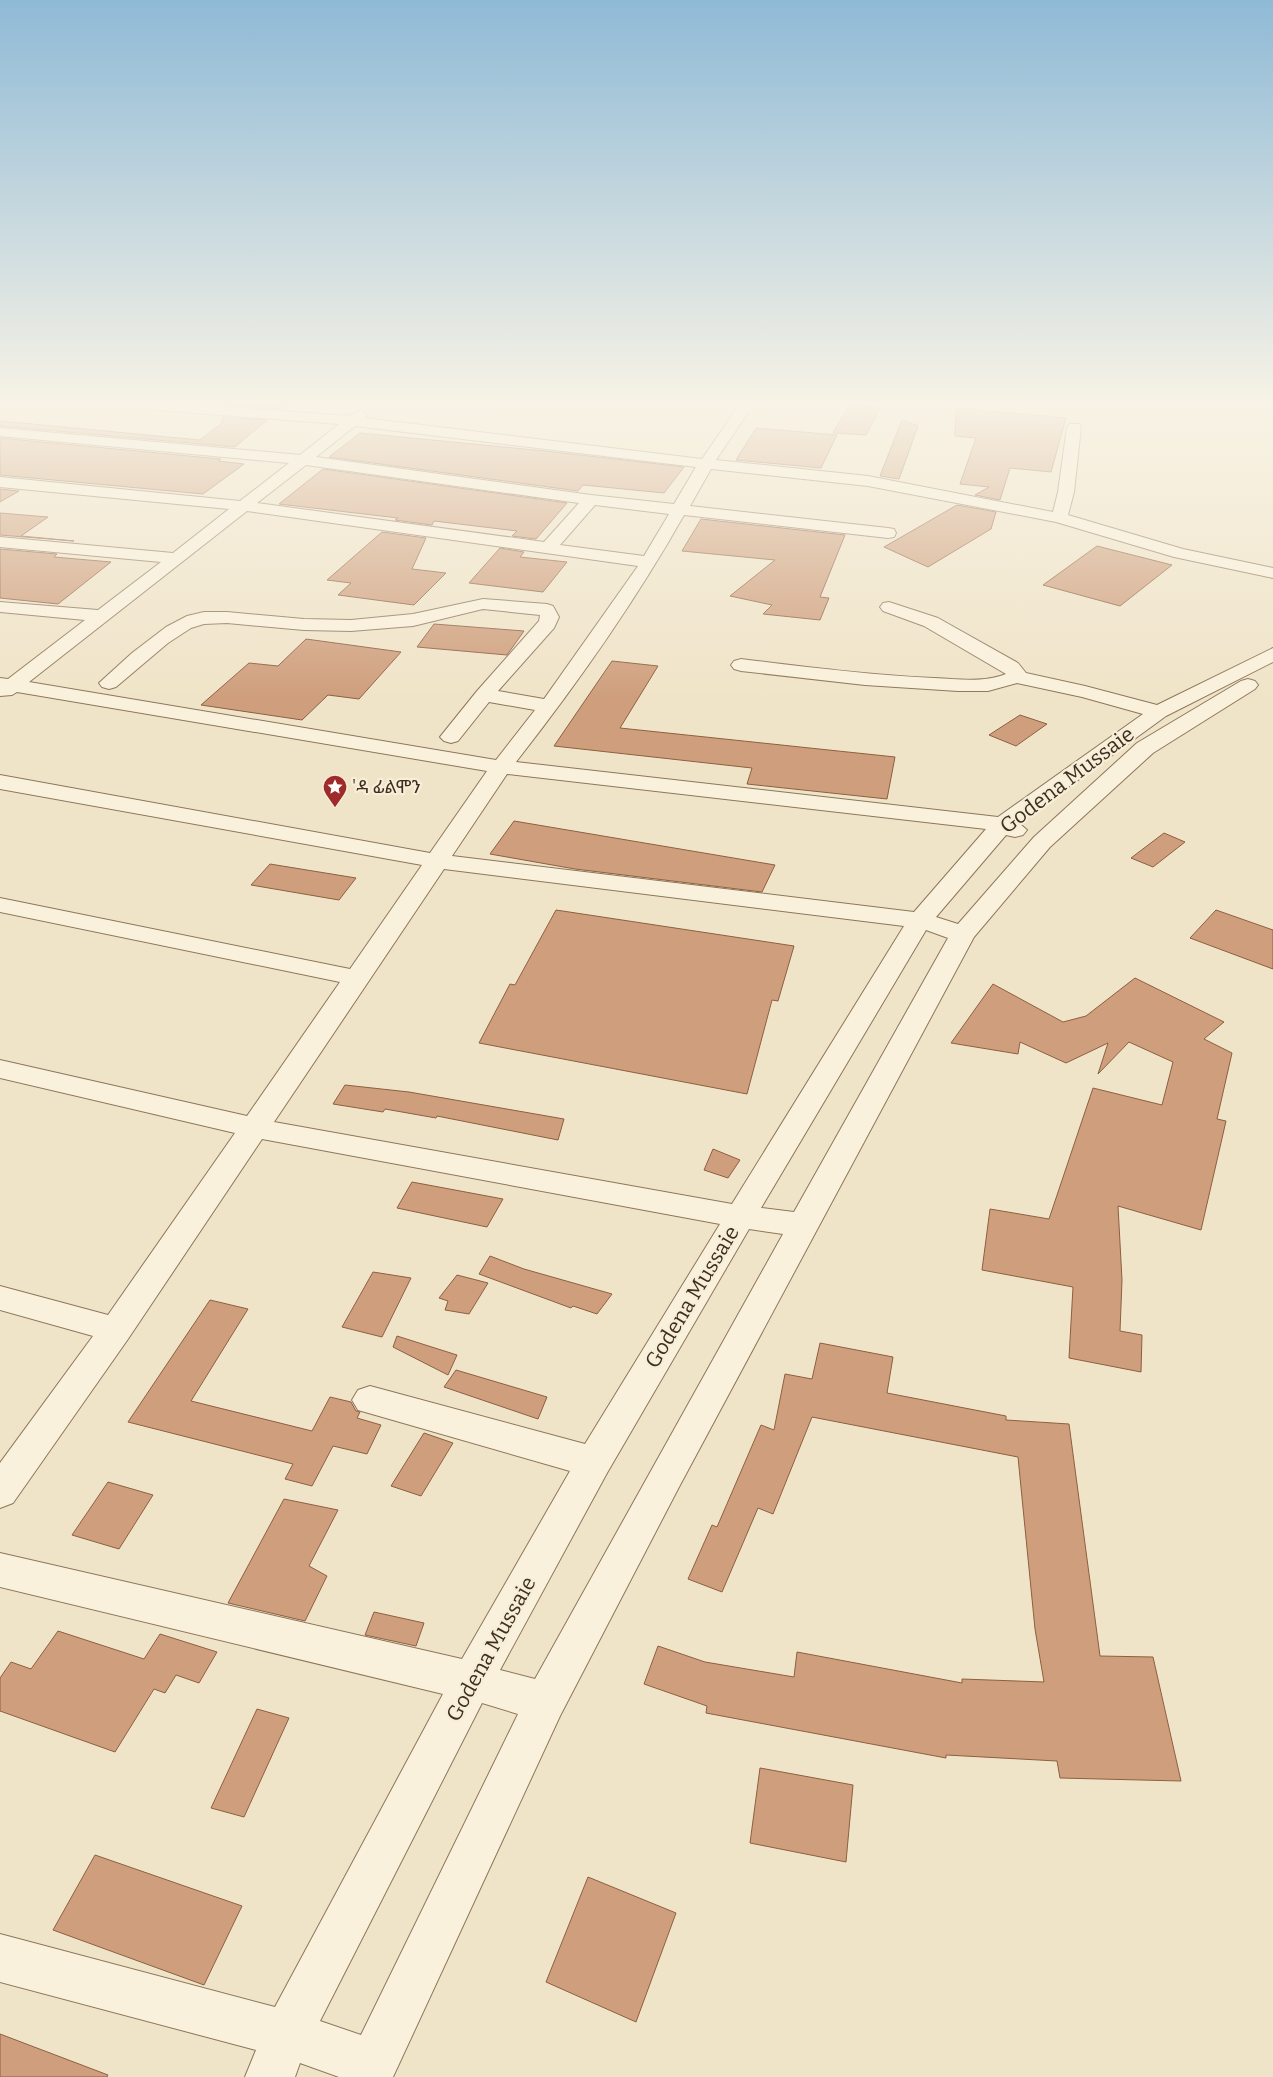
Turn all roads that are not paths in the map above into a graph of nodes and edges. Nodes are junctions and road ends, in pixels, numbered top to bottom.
1 (202, 502) edge
2 (248, 502) edge
3 (589, 502) edge
4 (610, 502) edge
5 (684, 502) edge
6 (980, 502) edge
7 (1063, 502) edge
8 (243, 506) junction
9 (680, 509) junction
10 (1059, 518) junction
11 (888, 532) dead end
12 (0, 542) edge
13 (548, 548) junction
14 (175, 558) junction
15 (649, 562) junction
16 (1273, 573) edge
17 (0, 607) edge
18 (889, 607) dead end
19 (99, 616) junction
20 (1273, 654) edge
21 (741, 666) dead end
22 (1273, 674) edge
23 (1014, 678) junction
24 (108, 683) dead end
25 (1232, 684) junction
26 (4, 688) edge
27 (484, 695) junction
28 (549, 706) junction
29 (1159, 712) junction
30 (451, 737) dead end
31 (502, 767) junction
32 (0, 782) edge
33 (1003, 824) junction
34 (1042, 842) junction
35 (438, 861) junction
36 (0, 905) edge
37 (920, 920) junction
38 (963, 934) junction
39 (357, 978) junction
40 (0, 1069) edge
41 (255, 1128) junction
42 (740, 1216) junction
43 (804, 1225) junction
44 (0, 1298) edge
45 (116, 1330) junction
46 (370, 1400) dead end
47 (594, 1462) junction
48 (0, 1492) edge
49 (0, 1570) edge
50 (472, 1681) junction
51 (545, 1702) junction
52 (0, 1958) edge
53 (287, 2034) junction
54 (370, 2071) edge
55 (270, 2077) edge

1 - 8 street
2 - 8 street
3 - 13 street
4 - 9 street
5 - 9 street
6 - 10 street
7 - 10 street
8 - 13 street
8 - 14 street
9 - 11 street
9 - 15 street
10 - 16 street
12 - 14 street
13 - 15 street
14 - 19 street
15 - 28 street
17 - 19 street
18 - 23 street
19 - 26 street
20 - 25 street, Godena Mussaie
21 - 23 street
22 - 25 street, Godena Mussaie
23 - 29 street
24 - 27 street
25 - 29 street, Godena Mussaie
25 - 34 street, Godena Mussaie
26 - 31 street
27 - 28 street
27 - 30 street
28 - 31 street
29 - 33 street, Godena Mussaie
31 - 33 street
31 - 35 street
32 - 35 street
33 - 34 street
33 - 37 street, Godena Mussaie
34 - 38 street, Godena Mussaie
35 - 37 street
35 - 39 street
36 - 39 street
37 - 38 street
37 - 42 street, Godena Mussaie
38 - 43 street, Godena Mussaie
39 - 41 street
40 - 41 street
41 - 42 street
41 - 45 street
42 - 43 street
42 - 47 street, Godena Mussaie
43 - 51 street, Godena Mussaie
44 - 45 street
45 - 48 street
46 - 47 street
47 - 50 street, Godena Mussaie
49 - 50 street
50 - 51 street
50 - 53 street, Godena Mussaie
51 - 54 street, Godena Mussaie
52 - 53 street
53 - 54 street
53 - 55 street, Godena Mussaie

